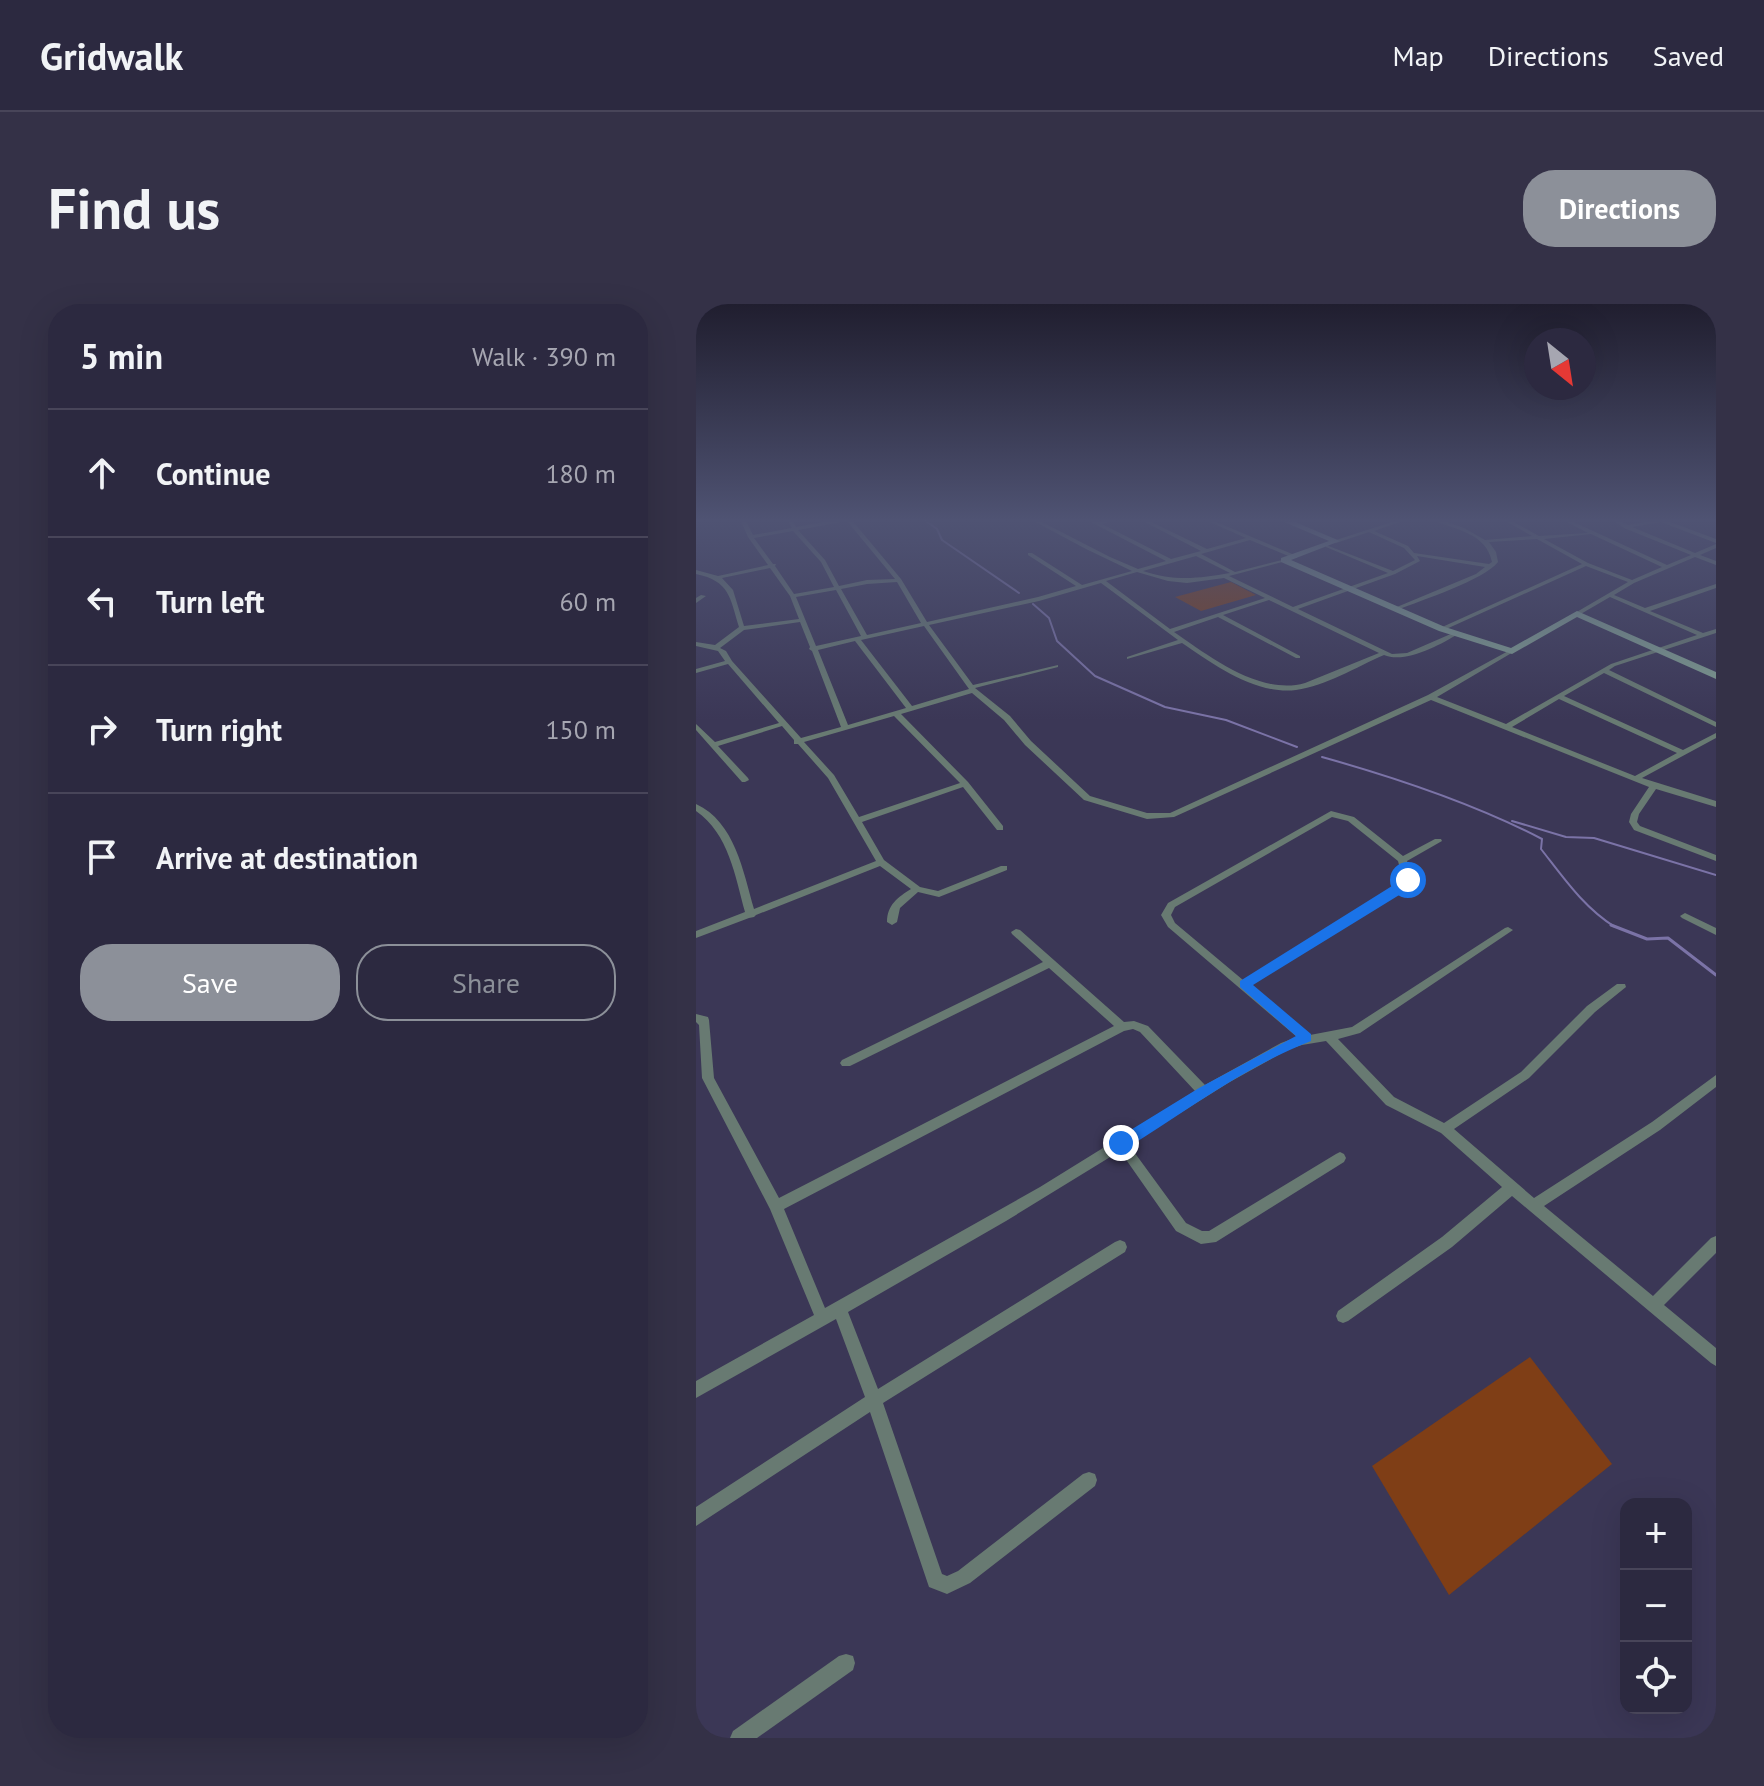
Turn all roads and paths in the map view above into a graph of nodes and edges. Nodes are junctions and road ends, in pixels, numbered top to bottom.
1 (726, 586) edge
2 (787, 586) edge
3 (848, 586) edge
4 (902, 586) edge
5 (1085, 586) edge
6 (1109, 586) edge
7 (1242, 586) edge
8 (1342, 586) edge
9 (1357, 586) edge
10 (1451, 586) edge
11 (1537, 586) edge
12 (1625, 586) edge
13 (1716, 586) edge
14 (839, 587) junction
15 (1081, 587) joint
16 (1349, 589) junction
17 (1610, 595) junction
18 (793, 596) junction
19 (1267, 599) junction
20 (1293, 609) junction
21 (1395, 609) junction
22 (1646, 610) junction
23 (1577, 614) junction
24 (1220, 616) junction
25 (802, 620) junction
26 (925, 624) junction
27 (742, 628) junction
28 (1442, 629) junction
29 (1170, 631) junction
30 (1716, 631) edge
31 (1455, 634) junction
32 (1701, 635) junction
33 (861, 639) junction
34 (1180, 642) junction
35 (696, 644) edge
36 (717, 647) junction
37 (812, 649) junction
38 (1657, 649) junction
39 (1512, 651) junction
40 (1383, 653) junction
41 (1298, 657) dead end
42 (1129, 658) dead end
43 (729, 662) junction
44 (1056, 666) dead end
45 (1603, 670) junction
46 (696, 671) edge
47 (1716, 676) edge
48 (972, 688) junction
49 (1558, 696) junction
50 (1431, 697) junction
51 (910, 708) junction
52 (895, 712) junction
53 (782, 724) junction
54 (1716, 725) edge
55 (696, 726) edge
56 (845, 727) junction
57 (1506, 727) junction
58 (1716, 735) edge
59 (797, 742) junction
60 (713, 745) junction
61 (1684, 753) junction
62 (1637, 778) junction
63 (745, 780) dead end
64 (965, 784) junction
65 (1654, 786) junction
66 (1716, 804) edge
67 (696, 807) edge
68 (859, 820) junction
69 (1000, 828) dead end
70 (1438, 841) dead end
71 (1716, 858) edge
72 (1402, 860) junction
73 (881, 862) junction
74 (1004, 868) dead end
75 (917, 889) junction
76 (751, 915) junction
77 (1685, 916) dead end
78 (892, 922) dead end
79 (1508, 930) dead end
80 (1016, 932) dead end
81 (1716, 932) edge
82 (696, 935) edge
83 (1050, 963) junction
84 (1244, 984) junction
85 (1621, 987) dead end
86 (696, 1018) edge
87 (1122, 1027) junction
88 (1329, 1037) junction
89 (1306, 1038) junction
90 (846, 1063) dead end
91 (1716, 1080) edge
92 (1204, 1092) junction
93 (1445, 1129) junction
94 (1121, 1143) junction
95 (1340, 1158) dead end
96 (1511, 1188) junction
97 (776, 1206) junction
98 (1533, 1206) junction
99 (1716, 1243) edge
100 (1120, 1247) dead end
101 (1653, 1306) junction
102 (839, 1308) junction
103 (1343, 1316) dead end
104 (822, 1318) junction
105 (1716, 1358) edge
106 (696, 1390) edge
107 (874, 1400) junction
108 (1089, 1480) dead end
109 (696, 1517) edge
110 (846, 1663) dead end
111 (740, 1738) edge

1 - 27 street
2 - 18 street
3 - 14 street
4 - 26 street
5 - 15 street
6 - 29 street
7 - 19 street
8 - 16 street
9 - 16 street
10 - 21 street
11 - 28 street
12 - 17 street
13 - 22 street
14 - 18 street
14 - 33 street
15 - 26 street
16 - 20 street
16 - 21 street
17 - 22 street
17 - 23 street
18 - 25 street
19 - 20 street
19 - 24 street
20 - 40 street
21 - 28 street
22 - 32 street
23 - 38 street
23 - 39 street
24 - 29 street
24 - 41 street
25 - 27 street
25 - 37 street
26 - 33 street
26 - 48 street
27 - 36 street
28 - 31 street
29 - 34 street
30 - 32 street
31 - 39 street
31 - 40 street
32 - 38 street
33 - 37 street
33 - 51 street
34 - 40 street
34 - 42 street
35 - 36 street
36 - 43 street
37 - 56 street
38 - 45 street
38 - 47 street
39 - 50 street
43 - 46 street
43 - 53 street
44 - 48 street
45 - 49 street
45 - 54 street
48 - 50 street
48 - 51 street
49 - 57 street
49 - 61 street
50 - 57 street
51 - 52 street
52 - 56 street
52 - 64 street
53 - 59 street
53 - 60 street
55 - 60 street
56 - 59 street
57 - 62 street
58 - 61 street
59 - 68 street
60 - 63 street
61 - 62 street
62 - 65 street
64 - 68 street
64 - 69 street
65 - 66 street
65 - 71 street
67 - 76 street
68 - 73 street
70 - 72 street
72 - 84 street
72 - 84 street
73 - 75 street
73 - 76 street
74 - 75 street
75 - 78 street
76 - 82 street
77 - 81 street
79 - 88 street
80 - 83 street
83 - 87 street
83 - 90 street
84 - 89 street
85 - 93 street
86 - 97 street
87 - 92 street
87 - 97 street
88 - 89 street
88 - 93 street
89 - 92 street
91 - 98 street
92 - 94 street
93 - 96 street
94 - 95 street
94 - 102 street
96 - 98 street
96 - 103 street
97 - 104 street
98 - 101 street
99 - 101 street
100 - 107 street
101 - 105 street
102 - 104 street
102 - 107 street
104 - 106 street
107 - 108 street
107 - 109 street
110 - 111 street

